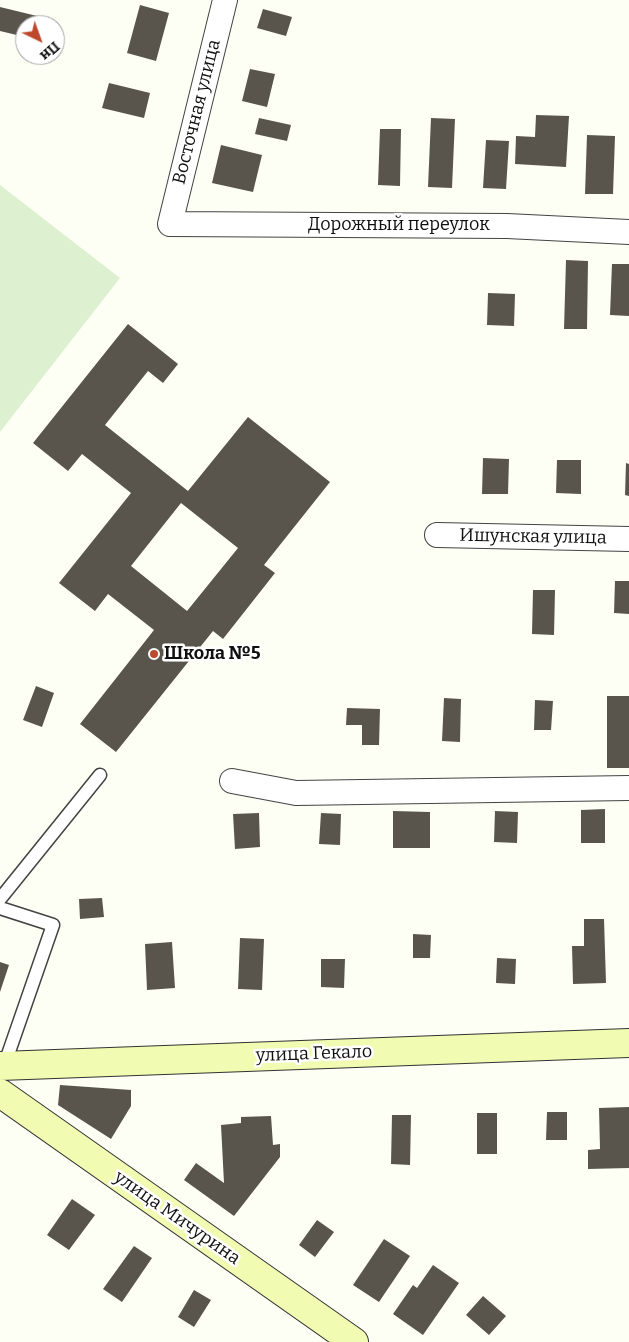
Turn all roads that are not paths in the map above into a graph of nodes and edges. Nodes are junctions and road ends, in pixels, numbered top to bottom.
1 (225, 0) edge
2 (170, 224) joint
3 (629, 232) edge
4 (437, 535) dead end
5 (629, 539) edge
6 (100, 775) dead end
7 (232, 781) dead end
8 (629, 788) edge
9 (0, 899) edge
10 (0, 908) edge
11 (629, 1043) edge
12 (2, 1066) edge
13 (0, 1093) edge
14 (354, 1342) edge

1 - 2 street, Восточная улица
2 - 3 street, Дорожный переулок
4 - 5 street, Ишунская улица
6 - 9 lane
7 - 8 street
10 - 12 lane
11 - 12 main road, улица Гекало
13 - 14 main road, улица Мичурина

